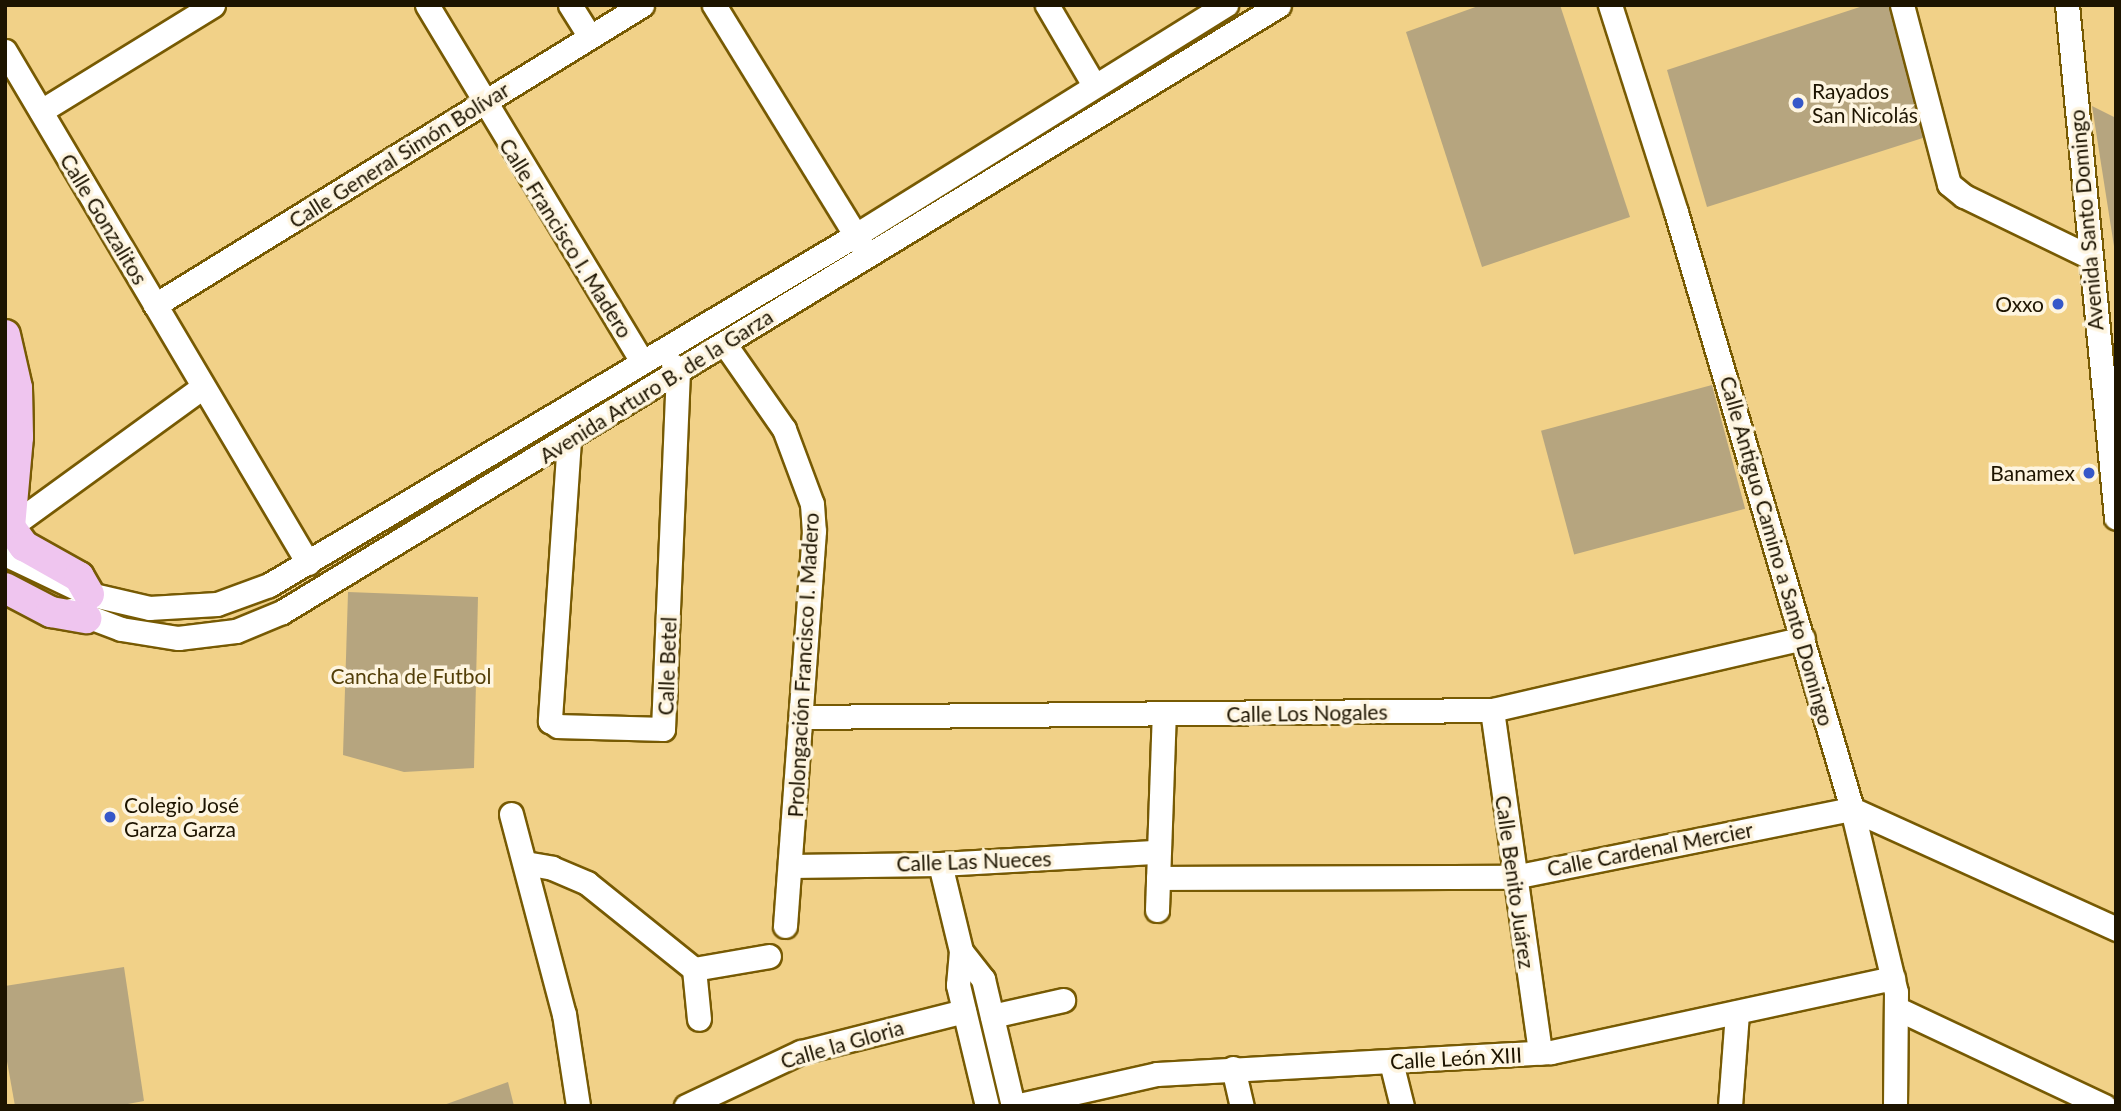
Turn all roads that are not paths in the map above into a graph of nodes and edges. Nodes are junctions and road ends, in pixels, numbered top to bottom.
1 (214, 5) edge
2 (427, 5) edge
3 (570, 5) edge
4 (642, 5) edge
5 (714, 5) edge
6 (1047, 5) edge
7 (1226, 5) edge
8 (1279, 5) edge
9 (1610, 5) edge
10 (1902, 5) edge
11 (2067, 5) edge
12 (589, 36) junction
13 (5, 51) edge
14 (1094, 85) junction
15 (483, 102) junction
16 (41, 111) junction
17 (862, 245) junction
18 (2088, 256) junction
19 (156, 306) junction
20 (5, 335) edge
21 (724, 343) junction
22 (663, 349) junction
23 (642, 361) junction
24 (678, 374) junction
25 (203, 387) junction
26 (5, 394) edge
27 (2110, 408) edge
28 (5, 439) edge
29 (569, 440) junction
30 (2116, 518) edge
31 (7, 541) edge
32 (341, 544) junction
33 (308, 563) junction
34 (356, 570) junction
35 (5, 577) edge
36 (5, 588) edge
37 (75, 599) junction
38 (1803, 638) junction
39 (1492, 710) junction
40 (1164, 714) junction
41 (802, 717) junction
42 (1852, 809) junction
43 (511, 814) dead end
44 (1158, 852) junction
45 (525, 863) junction
46 (940, 864) junction
47 (790, 866) junction
48 (1514, 877) junction
49 (1158, 878) junction
50 (1157, 910) dead end
51 (785, 926) dead end
52 (2116, 929) edge
53 (961, 951) junction
54 (769, 956) dead end
55 (694, 969) junction
56 (1893, 978) junction
57 (1063, 1000) dead end
58 (1898, 1009) junction
59 (964, 1011) junction
60 (1737, 1012) junction
61 (992, 1016) junction
62 (698, 1019) dead end
63 (1540, 1053) junction
64 (1391, 1062) junction
65 (1233, 1068) junction
66 (578, 1106) edge
67 (686, 1106) edge
68 (987, 1106) edge
69 (1014, 1106) edge
70 (1242, 1106) edge
71 (1402, 1106) edge
72 (1730, 1106) edge
73 (1895, 1106) edge
74 (2104, 1106) edge

1 - 16 street
2 - 15 street, Calle Francisco I. Madero
3 - 12 street
4 - 12 street, Calle General Simón Bolívar
5 - 17 street
6 - 14 street
7 - 14 street, Avenida Arturo B. de la Garza
8 - 17 street, Avenida Arturo B. de la Garza
9 - 38 street, Calle Antiguo Camino a Santo Domingo
10 - 18 street
11 - 18 street, Avenida Santo Domingo
12 - 15 street, Calle General Simón Bolívar
13 - 16 street, Calle Gonzalitos
14 - 17 street, Avenida Arturo B. de la Garza
15 - 19 street, Calle General Simón Bolívar
15 - 23 street, Calle Francisco I. Madero
16 - 19 street, Calle Gonzalitos
17 - 21 street, Avenida Arturo B. de la Garza
17 - 22 street, Avenida Arturo B. de la Garza
18 - 27 street, Avenida Santo Domingo
19 - 25 street, Calle Gonzalitos
20 - 31 main road
21 - 24 street, Avenida Arturo B. de la Garza
21 - 41 street, Prolongación Francisco I. Madero
22 - 23 street, Avenida Arturo B. de la Garza
22 - 24 street
23 - 32 street, Avenida Arturo B. de la Garza
24 - 29 street, Avenida Arturo B. de la Garza
24 - 29 street, Calle Betel
25 - 31 street
25 - 33 street, Calle Gonzalitos
26 - 28 main road
27 - 30 street, Avenida Santo Domingo
29 - 34 street, Avenida Arturo B. de la Garza
31 - 37 main road
32 - 33 street, Avenida Arturo B. de la Garza
32 - 34 street
33 - 37 street, Avenida Arturo B. de la Garza
34 - 37 street, Avenida Arturo B. de la Garza
35 - 37 street, Avenida Arturo B. de la Garza
36 - 37 main road
38 - 39 street, Calle Los Nogales
38 - 42 street, Calle Antiguo Camino a Santo Domingo
39 - 40 street, Calle Los Nogales
39 - 48 street, Calle Benito Juárez
40 - 41 street, Calle Los Nogales
40 - 44 street
41 - 47 street, Prolongación Francisco I. Madero
42 - 48 street, Calle Cardenal Mercier
42 - 52 street
42 - 56 street, Calle Antiguo Camino a Santo Domingo
43 - 45 street
44 - 46 street, Calle Las Nueces
44 - 49 street
45 - 55 street
45 - 66 street
46 - 47 street, Calle Las Nueces
46 - 53 street
47 - 51 street, Prolongación Francisco I. Madero
48 - 49 street, Calle Cardenal Mercier
48 - 63 street, Calle Benito Juárez
49 - 50 street
53 - 59 street
53 - 61 street
54 - 55 street
55 - 62 street
56 - 58 street, Calle Antiguo Camino a Santo Domingo
56 - 60 street, Calle León XIII
57 - 61 street
58 - 73 street, Calle Antiguo Camino a Santo Domingo
58 - 74 street
59 - 67 street, Calle la Gloria
59 - 68 street
60 - 63 street, Calle León XIII
60 - 72 street
61 - 69 street
63 - 64 street, Calle León XIII
64 - 65 street, Calle León XIII
64 - 71 street
65 - 69 street, Calle León XIII
65 - 70 street

